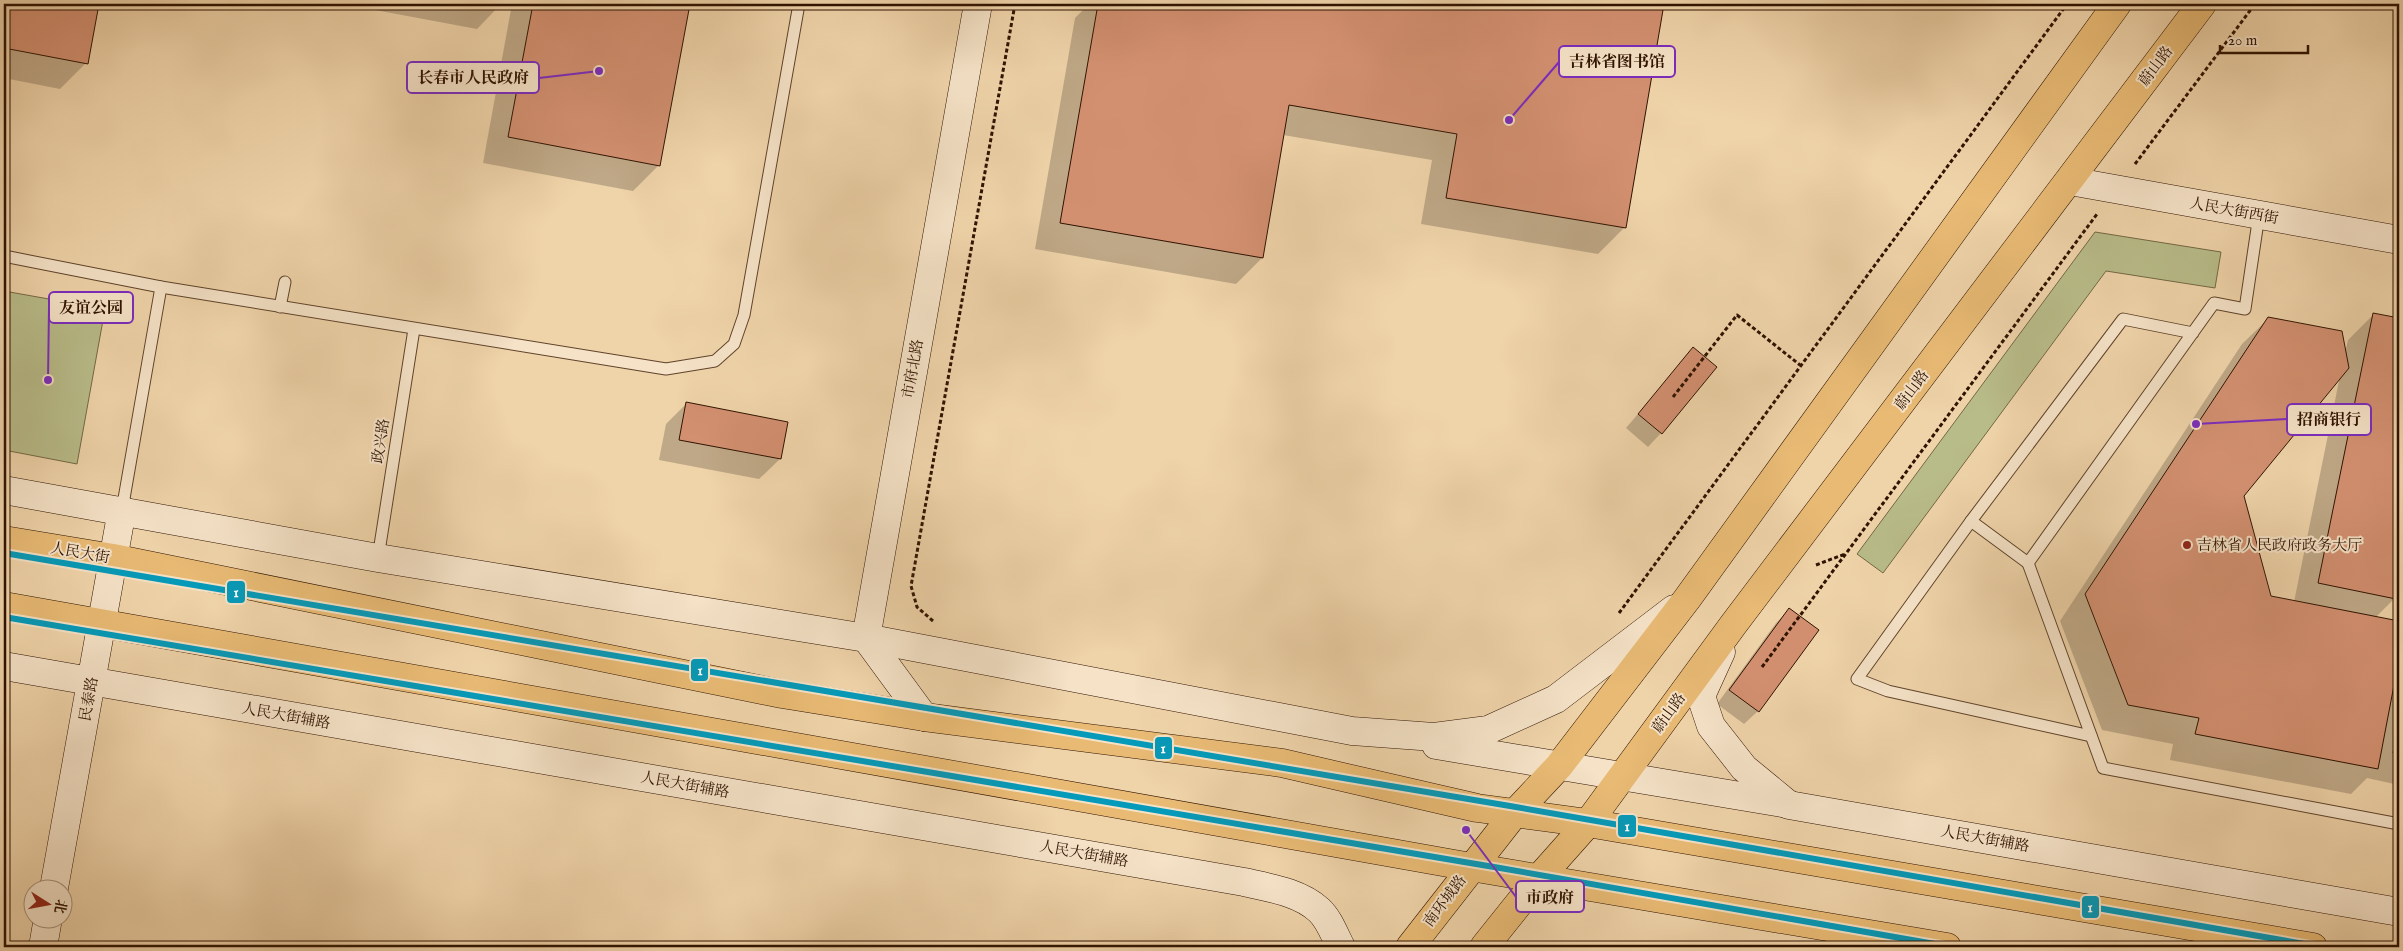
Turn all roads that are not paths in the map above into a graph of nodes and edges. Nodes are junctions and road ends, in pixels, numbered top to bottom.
1 (799, 4) edge
2 (978, 4) edge
3 (2117, 4) edge
4 (2202, 4) edge
5 (2070, 182) junction
6 (2260, 215) junction
7 (2399, 240) edge
8 (4, 256) edge
9 (285, 282) dead end
10 (160, 287) junction
11 (280, 307) junction
12 (414, 329) junction
13 (2193, 333) junction
14 (4, 490) edge
15 (122, 510) junction
16 (1971, 521) junction
17 (4, 540) edge
18 (113, 558) junction
19 (378, 558) junction
20 (2028, 563) junction
21 (1687, 599) junction
22 (4, 606) edge
23 (102, 624) junction
24 (1733, 625) junction
25 (866, 638) junction
26 (4, 666) edge
27 (92, 683) junction
28 (924, 717) junction
29 (1352, 731) junction
30 (2091, 736) junction
31 (1559, 766) junction
32 (1622, 776) junction
33 (1789, 805) junction
34 (1514, 814) junction
35 (1588, 824) junction
36 (2399, 824) edge
37 (1471, 867) junction
38 (1540, 877) junction
39 (56, 878) edge
40 (2399, 912) edge
41 (46, 928) edge
42 (43, 947) edge
43 (1340, 947) edge
44 (1410, 947) edge
45 (1484, 947) edge
46 (1947, 947) edge
47 (2313, 947) edge

1 - 12 lane
2 - 25 main road, 市府北路
3 - 21 main road
4 - 5 main road, 蔚山路
5 - 6 main road, 人民大街西街
5 - 24 main road, 蔚山路
6 - 7 main road, 人民大街西街
6 - 13 lane
8 - 10 lane
9 - 11 lane
10 - 11 lane
10 - 15 lane
11 - 12 lane
12 - 19 lane, 政兴路
13 - 16 lane
13 - 20 lane
14 - 15 main road
15 - 18 main road, 民泰路
15 - 19 main road
16 - 20 lane
16 - 30 lane
17 - 18 main road, 人民大街
18 - 23 main road, 民泰路
18 - 28 main road, 人民大街
19 - 25 main road
20 - 30 lane
21 - 29 main road
21 - 31 main road
22 - 23 main road
23 - 27 main road, 民泰路
23 - 37 main road
24 - 32 main road, 蔚山路
24 - 33 main road, 人民大街辅路
25 - 28 main road
25 - 29 main road
26 - 27 main road, 人民大街辅路
27 - 39 main road, 民泰路
27 - 43 main road, 人民大街辅路
28 - 34 main road, 人民大街
29 - 31 main road
30 - 36 lane
31 - 32 main road
31 - 34 main road, 南环城路
32 - 33 main road
32 - 35 main road
33 - 40 main road, 人民大街辅路
34 - 35 main road, 人民大街
34 - 37 main road, 南环城路
35 - 38 main road
35 - 47 main road, 人民大街
37 - 38 main road
37 - 44 main road, 南环城路
38 - 45 main road
38 - 46 main road
41 - 42 main road

